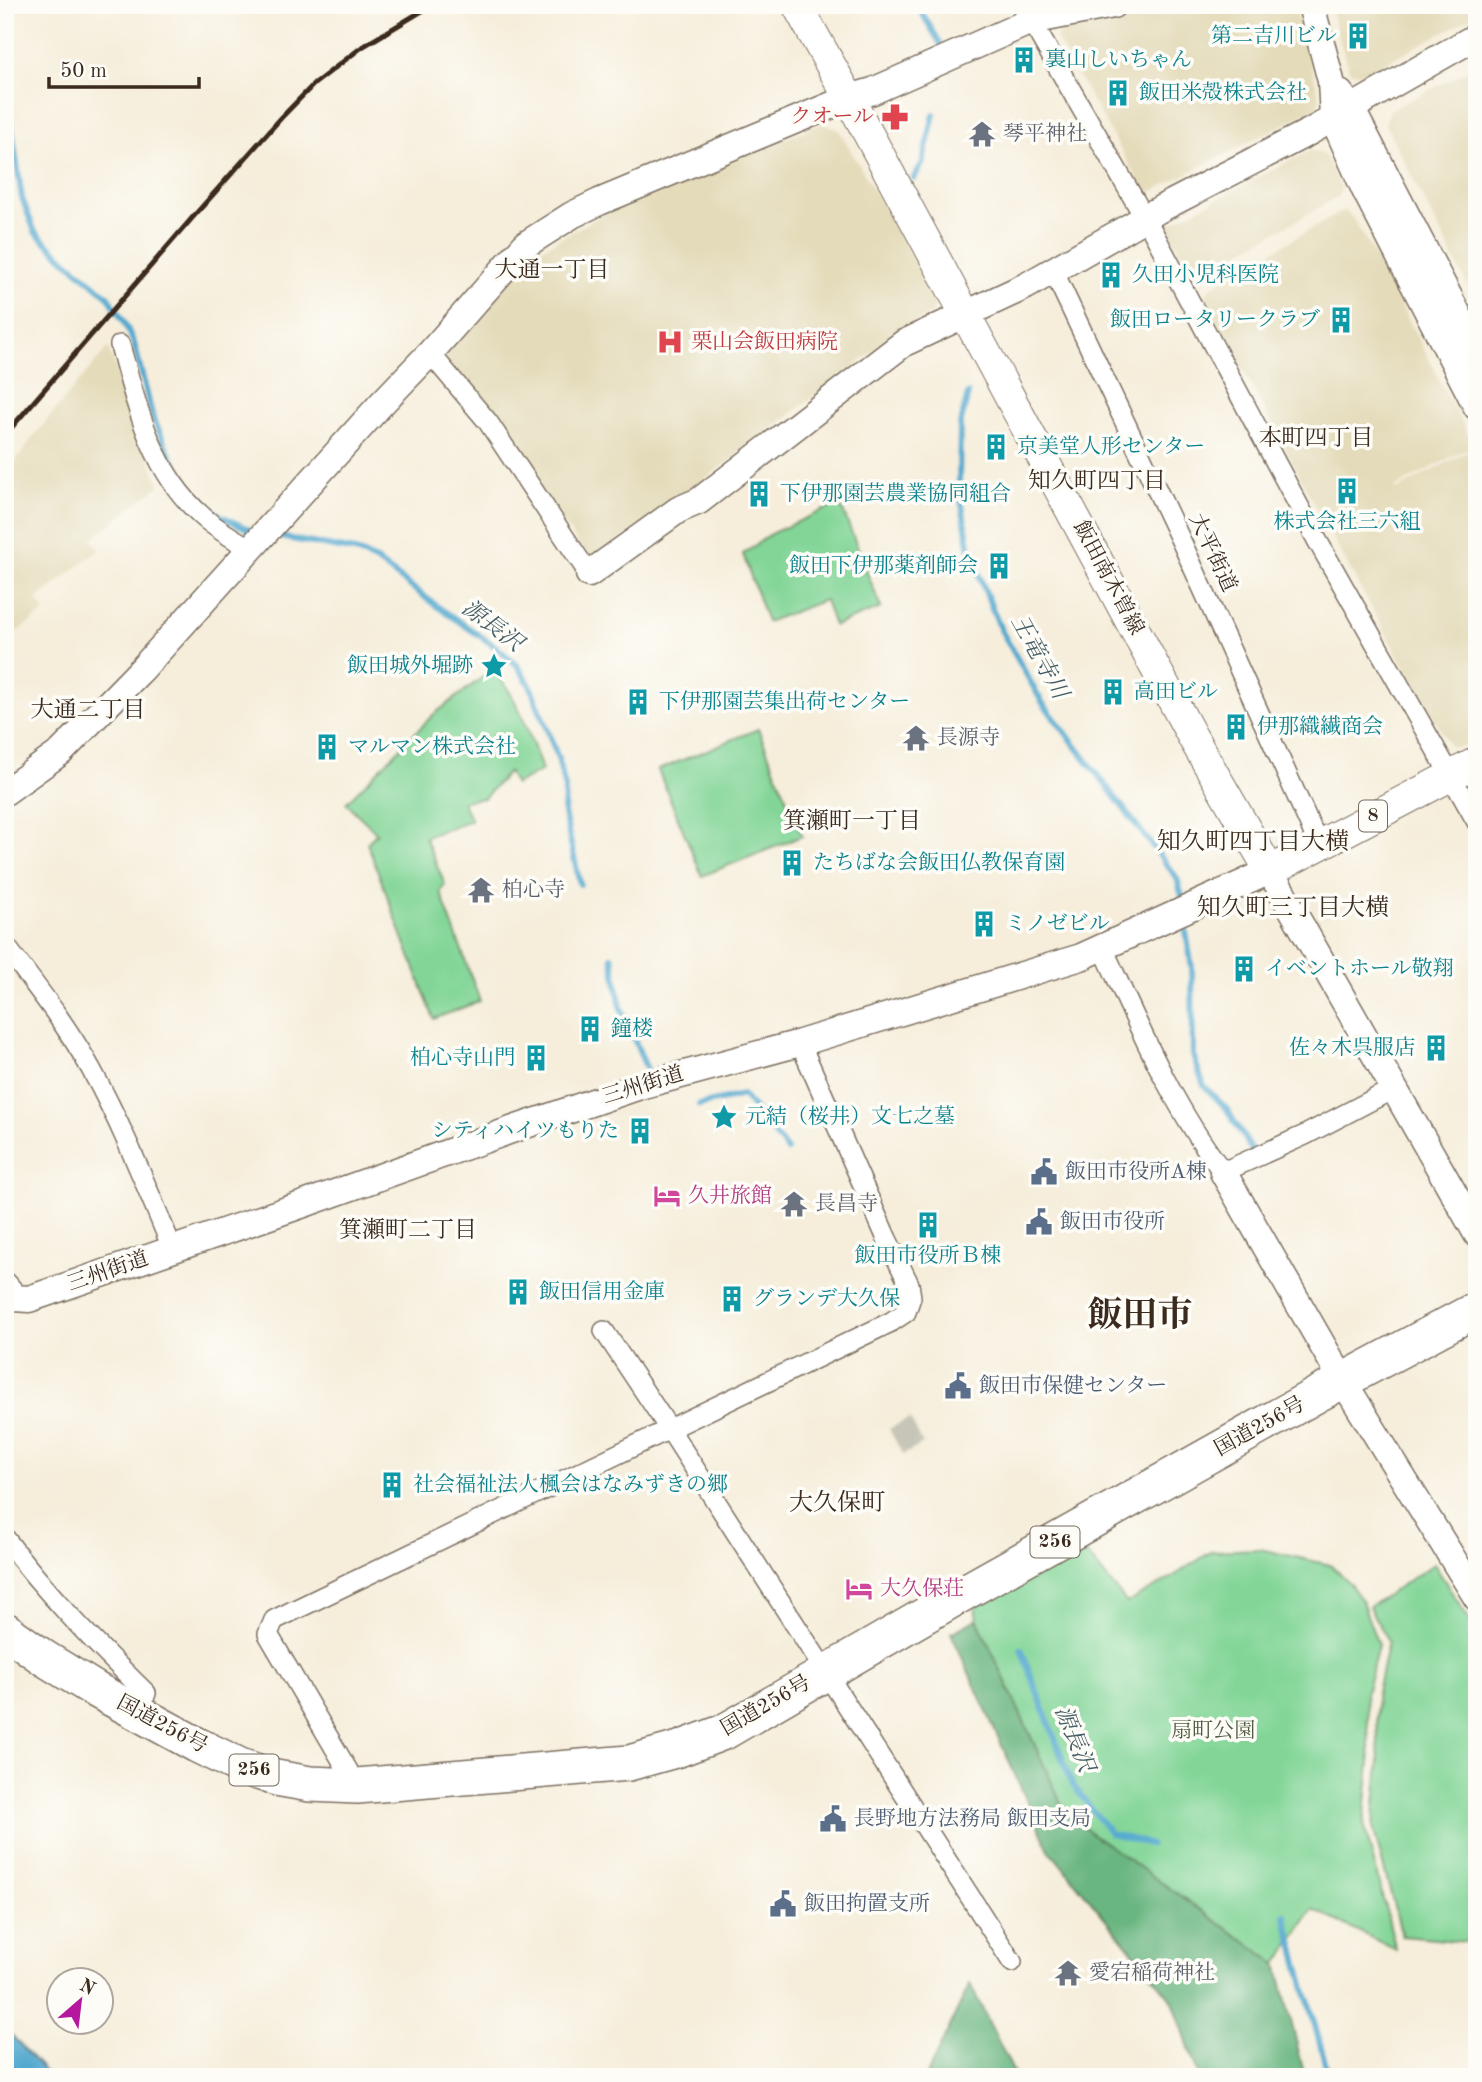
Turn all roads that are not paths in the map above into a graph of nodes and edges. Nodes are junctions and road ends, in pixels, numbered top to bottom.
1 (797, 5) edge
2 (1113, 5) edge
3 (1311, 5) edge
4 (1027, 13) edge
5 (1477, 36) edge
6 (849, 98) junction
7 (1342, 113) junction
8 (1144, 218) junction
9 (1055, 276) junction
10 (966, 314) junction
11 (120, 345) dead end
12 (1477, 352) edge
13 (430, 353) junction
14 (1477, 407) edge
15 (251, 549) junction
16 (589, 574) joint
17 (1464, 769) edge
18 (5, 792) edge
19 (1477, 822) edge
20 (1319, 845) junction
21 (1270, 870) junction
22 (5, 945) edge
23 (1102, 946) junction
24 (800, 1043) junction
25 (1393, 1089) junction
26 (1223, 1172) junction
27 (1477, 1234) edge
28 (173, 1250) junction
29 (9, 1296) edge
30 (1477, 1309) edge
31 (604, 1331) dead end
32 (1343, 1381) junction
33 (670, 1430) junction
34 (5, 1538) edge
35 (1475, 1592) edge
36 (5, 1630) edge
37 (825, 1672) junction
38 (139, 1713) junction
39 (369, 1785) junction
40 (1012, 1962) dead end

1 - 6 main road, 飯田南木曽線
2 - 4 street
3 - 7 street
4 - 6 street
4 - 8 street
5 - 7 street
6 - 10 main road, 飯田南木曽線
6 - 13 street
7 - 8 street
7 - 12 street
7 - 14 street
8 - 9 street
8 - 17 street
9 - 10 street
9 - 20 street, 大平街道
10 - 16 street
10 - 21 main road, 飯田南木曽線
11 - 15 street
13 - 15 street
13 - 16 street
15 - 18 street
17 - 19 street
17 - 20 main road, 8
20 - 21 main road, 8
21 - 23 street, 三州街道
21 - 25 street
22 - 28 street
23 - 24 street, 三州街道
23 - 26 street
24 - 28 street, 三州街道
24 - 33 street
25 - 26 street
25 - 27 street
26 - 32 street
28 - 29 street, 三州街道
30 - 32 highway, 国道256号 / 256
31 - 33 street
32 - 35 street
32 - 37 highway, 国道256号 / 256
33 - 37 street
33 - 39 street
34 - 38 street
36 - 38 highway, 国道256号 / 256
37 - 39 highway, 国道256号 / 256
37 - 40 street
38 - 39 highway, 国道256号 / 256

